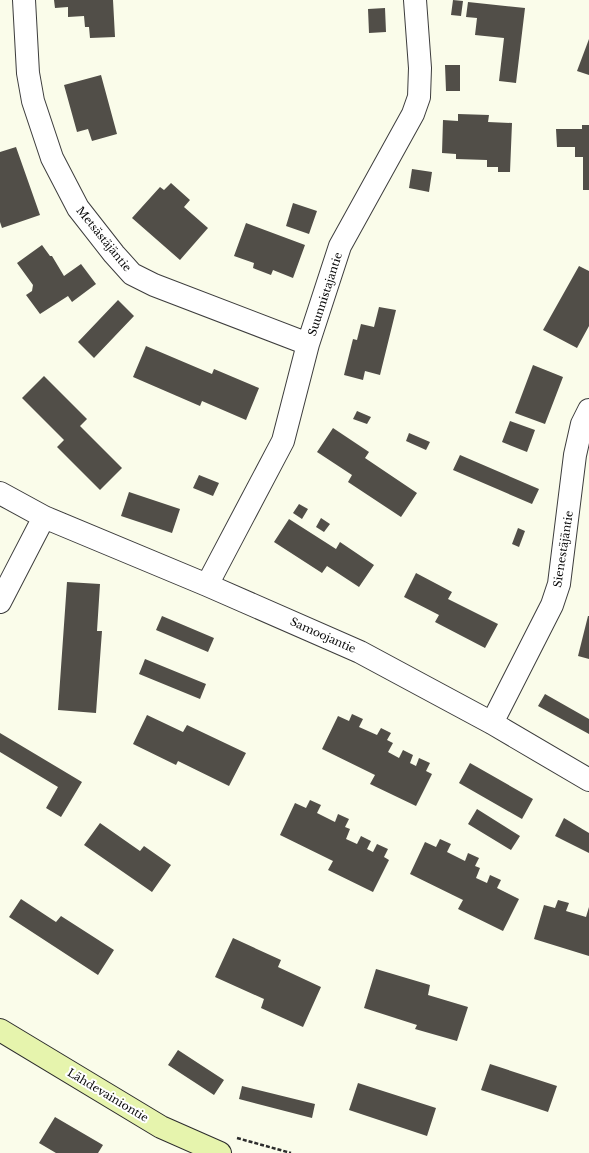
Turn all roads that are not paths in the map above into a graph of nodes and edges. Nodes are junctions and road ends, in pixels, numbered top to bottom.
1 (24, 0) edge
2 (415, 0) edge
3 (308, 344) junction
4 (589, 410) edge
5 (0, 493) edge
6 (44, 517) junction
7 (207, 585) junction
8 (0, 602) edge
9 (492, 723) junction
10 (589, 780) edge
11 (0, 1030) edge
12 (220, 1153) edge

1 - 3 street, Metsästäjäntie
2 - 3 street, Suunnistajantie
3 - 7 street, Suunnistajantie
4 - 9 street, Sienestäjäntie
5 - 6 street, Samoojantie
6 - 7 street, Samoojantie
6 - 8 street
7 - 9 street, Samoojantie
9 - 10 street, Samoojantie
11 - 12 street, Lähdevainiontie

